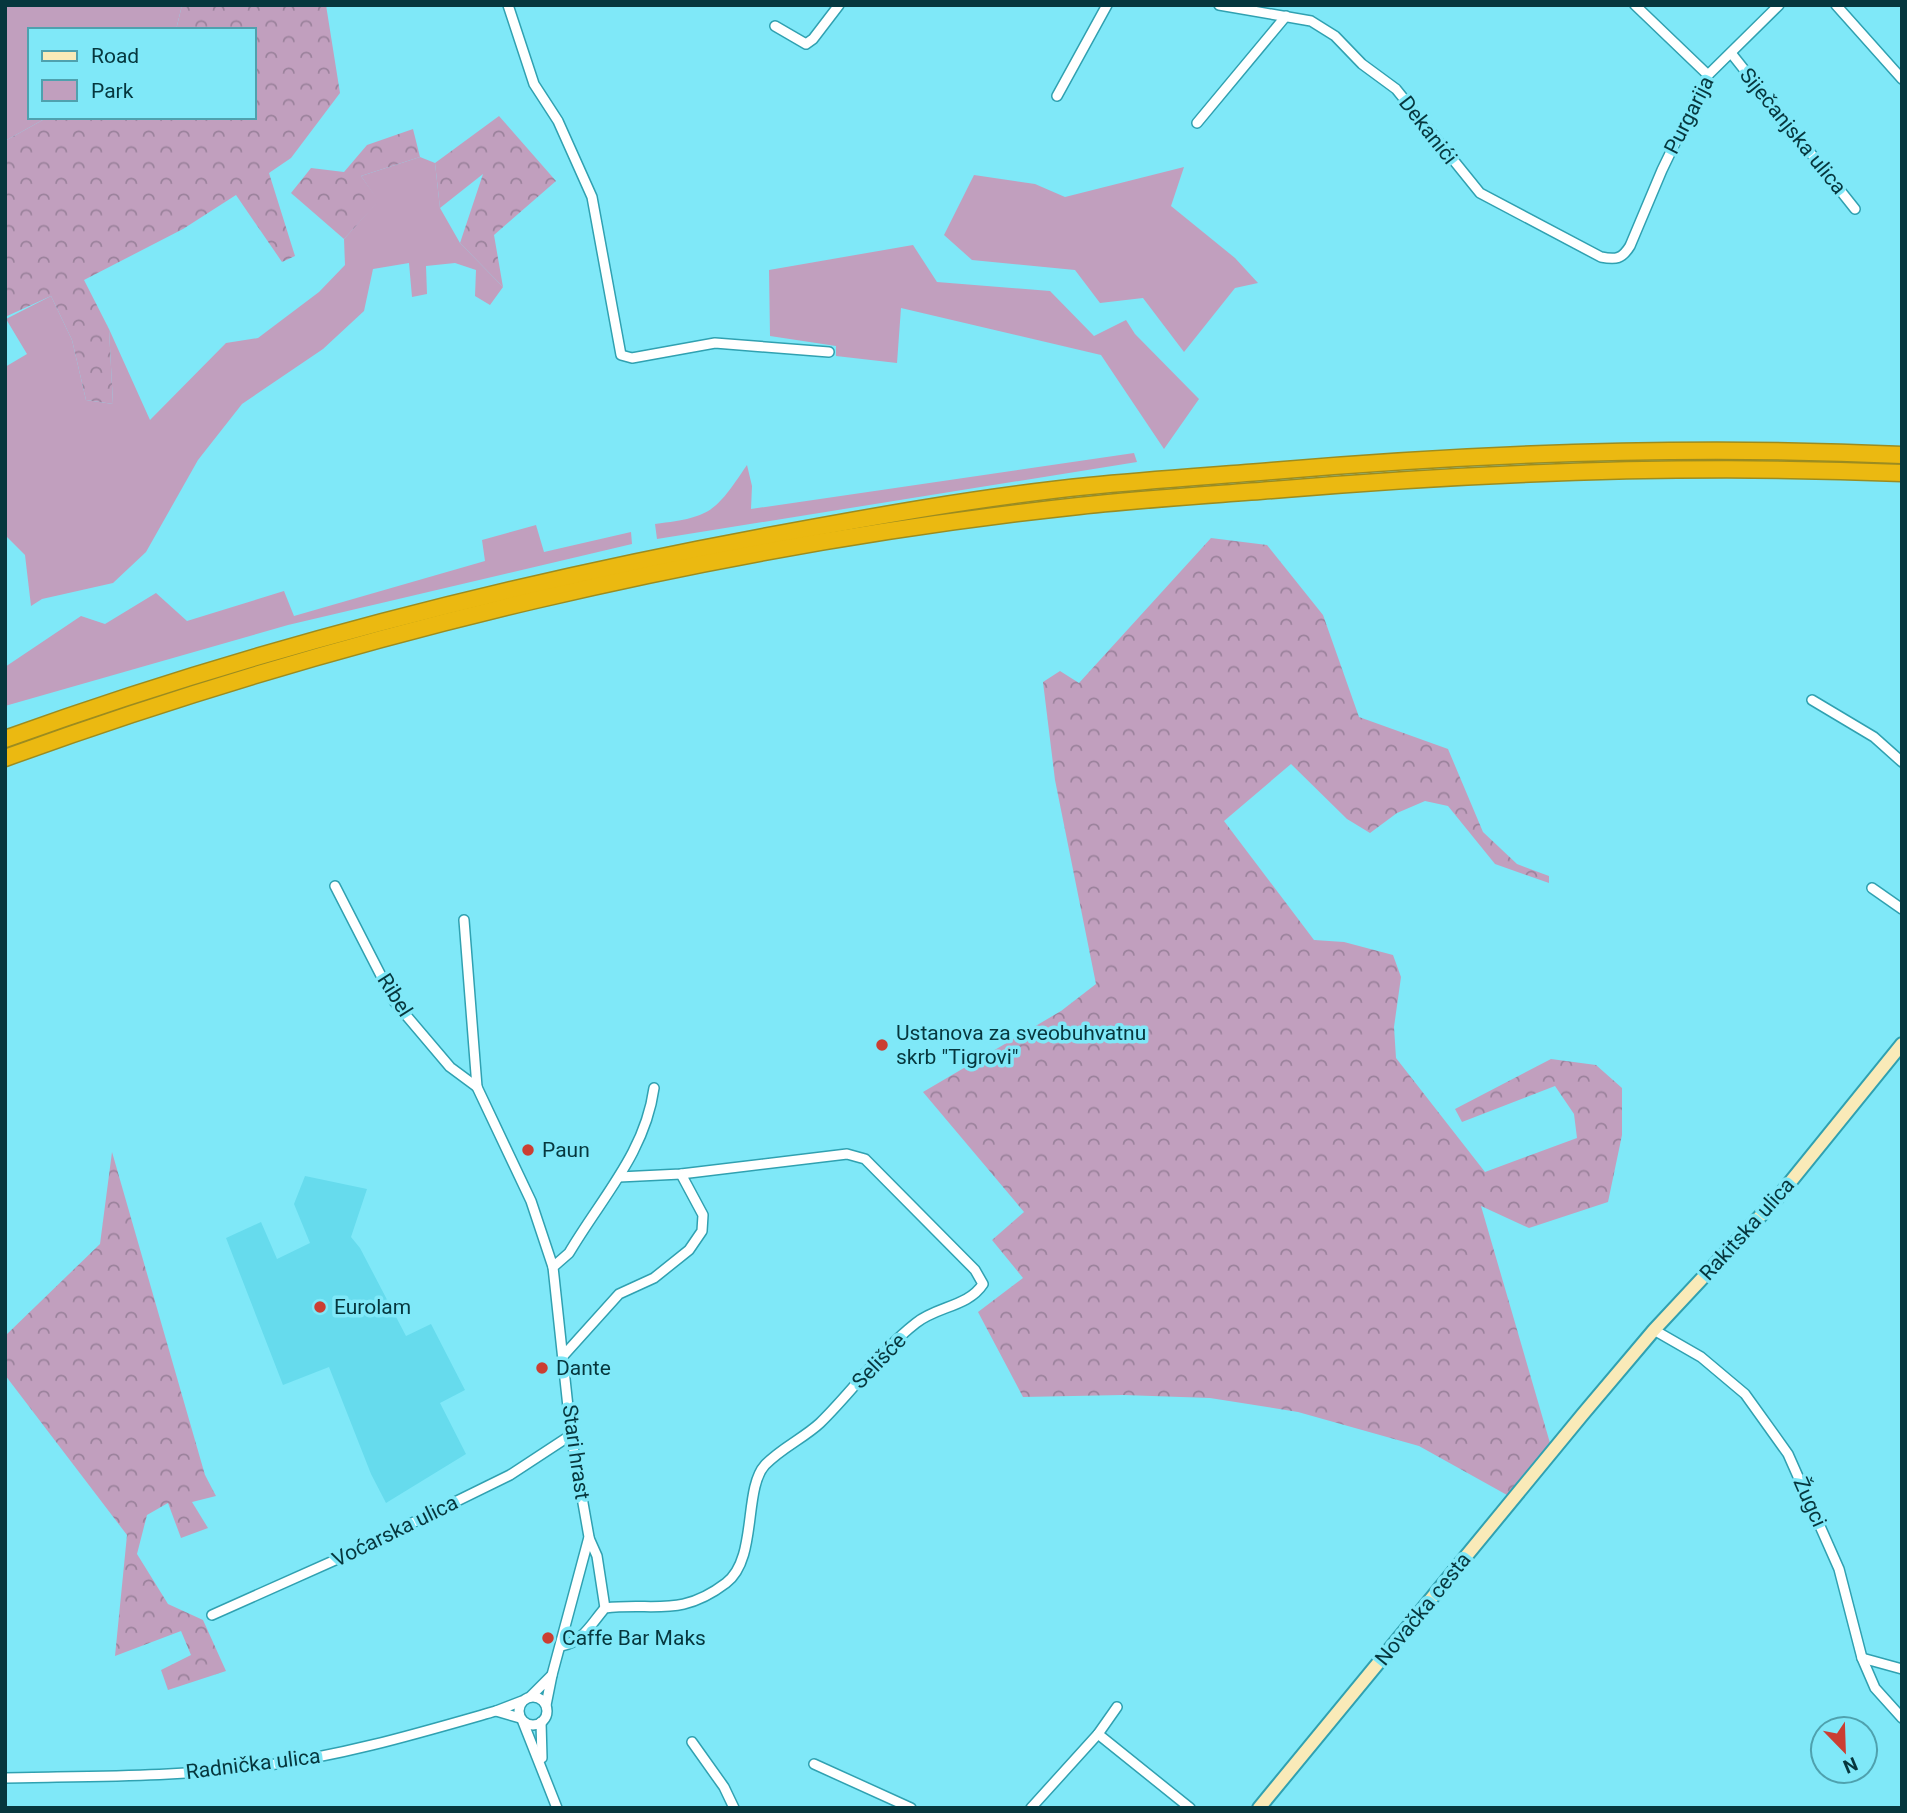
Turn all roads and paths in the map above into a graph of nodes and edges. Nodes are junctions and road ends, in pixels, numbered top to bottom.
1 (508, 5) edge
2 (839, 5) edge
3 (1107, 5) edge
4 (1219, 5) edge
5 (1635, 5) edge
6 (1779, 5) edge
7 (1836, 5) edge
8 (1265, 9) edge
9 (1286, 16) junction
10 (775, 26) dead end
11 (1731, 53) junction
12 (1708, 75) junction
13 (1902, 79) edge
14 (1057, 96) dead end
15 (1197, 123) dead end
16 (1856, 209) dead end
17 (1630, 246) joint
18 (829, 352) dead end
19 (1902, 455) edge
20 (1902, 473) edge
21 (1812, 700) dead end
22 (5, 739) edge
23 (5, 758) edge
24 (1902, 762) edge
25 (335, 886) dead end
26 (1872, 888) dead end
27 (1902, 909) edge
28 (464, 920) dead end
29 (1902, 1044) edge
30 (477, 1087) junction
31 (654, 1088) dead end
32 (681, 1174) junction
33 (619, 1177) junction
34 (553, 1267) junction
35 (1654, 1329) junction
36 (564, 1355) junction
37 (1587, 1410) joint
38 (571, 1435) junction
39 (589, 1537) junction
40 (605, 1608) junction
41 (212, 1615) dead end
42 (561, 1646) junction
43 (1862, 1658) junction
44 (1902, 1669) edge
45 (552, 1675) junction
46 (526, 1699) junction
47 (546, 1705) junction
48 (1117, 1707) dead end
49 (496, 1711) junction
50 (1902, 1718) edge
51 (522, 1720) junction
52 (541, 1722) junction
53 (1098, 1734) junction
54 (692, 1742) dead end
55 (814, 1764) dead end
56 (544, 1777) junction
57 (5, 1778) edge
58 (557, 1808) edge
59 (734, 1808) edge
60 (911, 1808) edge
61 (1031, 1808) edge
62 (1190, 1808) edge
63 (1259, 1808) edge

1 - 18 street
2 - 10 street
3 - 14 street
4 - 8 street, Dekanići
5 - 12 street
6 - 11 street, Purgarija
7 - 13 street
8 - 9 street, Dekanići
9 - 15 street
9 - 17 street, Dekanići
11 - 12 street, Purgarija
11 - 16 street, Siječanjska ulica
12 - 17 street, Purgarija
19 - 22 highway
20 - 23 highway
21 - 24 street
25 - 30 street, Ribel
26 - 27 street
28 - 30 street, Ribel
29 - 35 street, Rakitska ulica
30 - 34 street, Ribel
31 - 33 street
32 - 33 street
32 - 36 street
32 - 40 street, Selišće
33 - 34 street
34 - 36 street, Stari hrast
35 - 37 street, Rakitska ulica
35 - 43 street, Žugci
36 - 38 street, Stari hrast
37 - 63 street, Novačka cesta
38 - 39 street, Stari hrast
38 - 41 street, Voćarska ulica
39 - 40 street
39 - 42 street, Stari hrast
40 - 42 street
42 - 45 street, Stari hrast
43 - 44 street
43 - 50 street, Žugci
45 - 46 street, Stari hrast
45 - 47 street, Stari hrast
46 - 47 street
46 - 49 street, Radnička ulica
46 - 51 street
47 - 52 street
48 - 53 street
49 - 51 street
49 - 57 street, Radnička ulica
51 - 52 street
51 - 56 street
52 - 56 street
53 - 61 street
53 - 62 street
54 - 59 street
55 - 60 street
56 - 58 street

